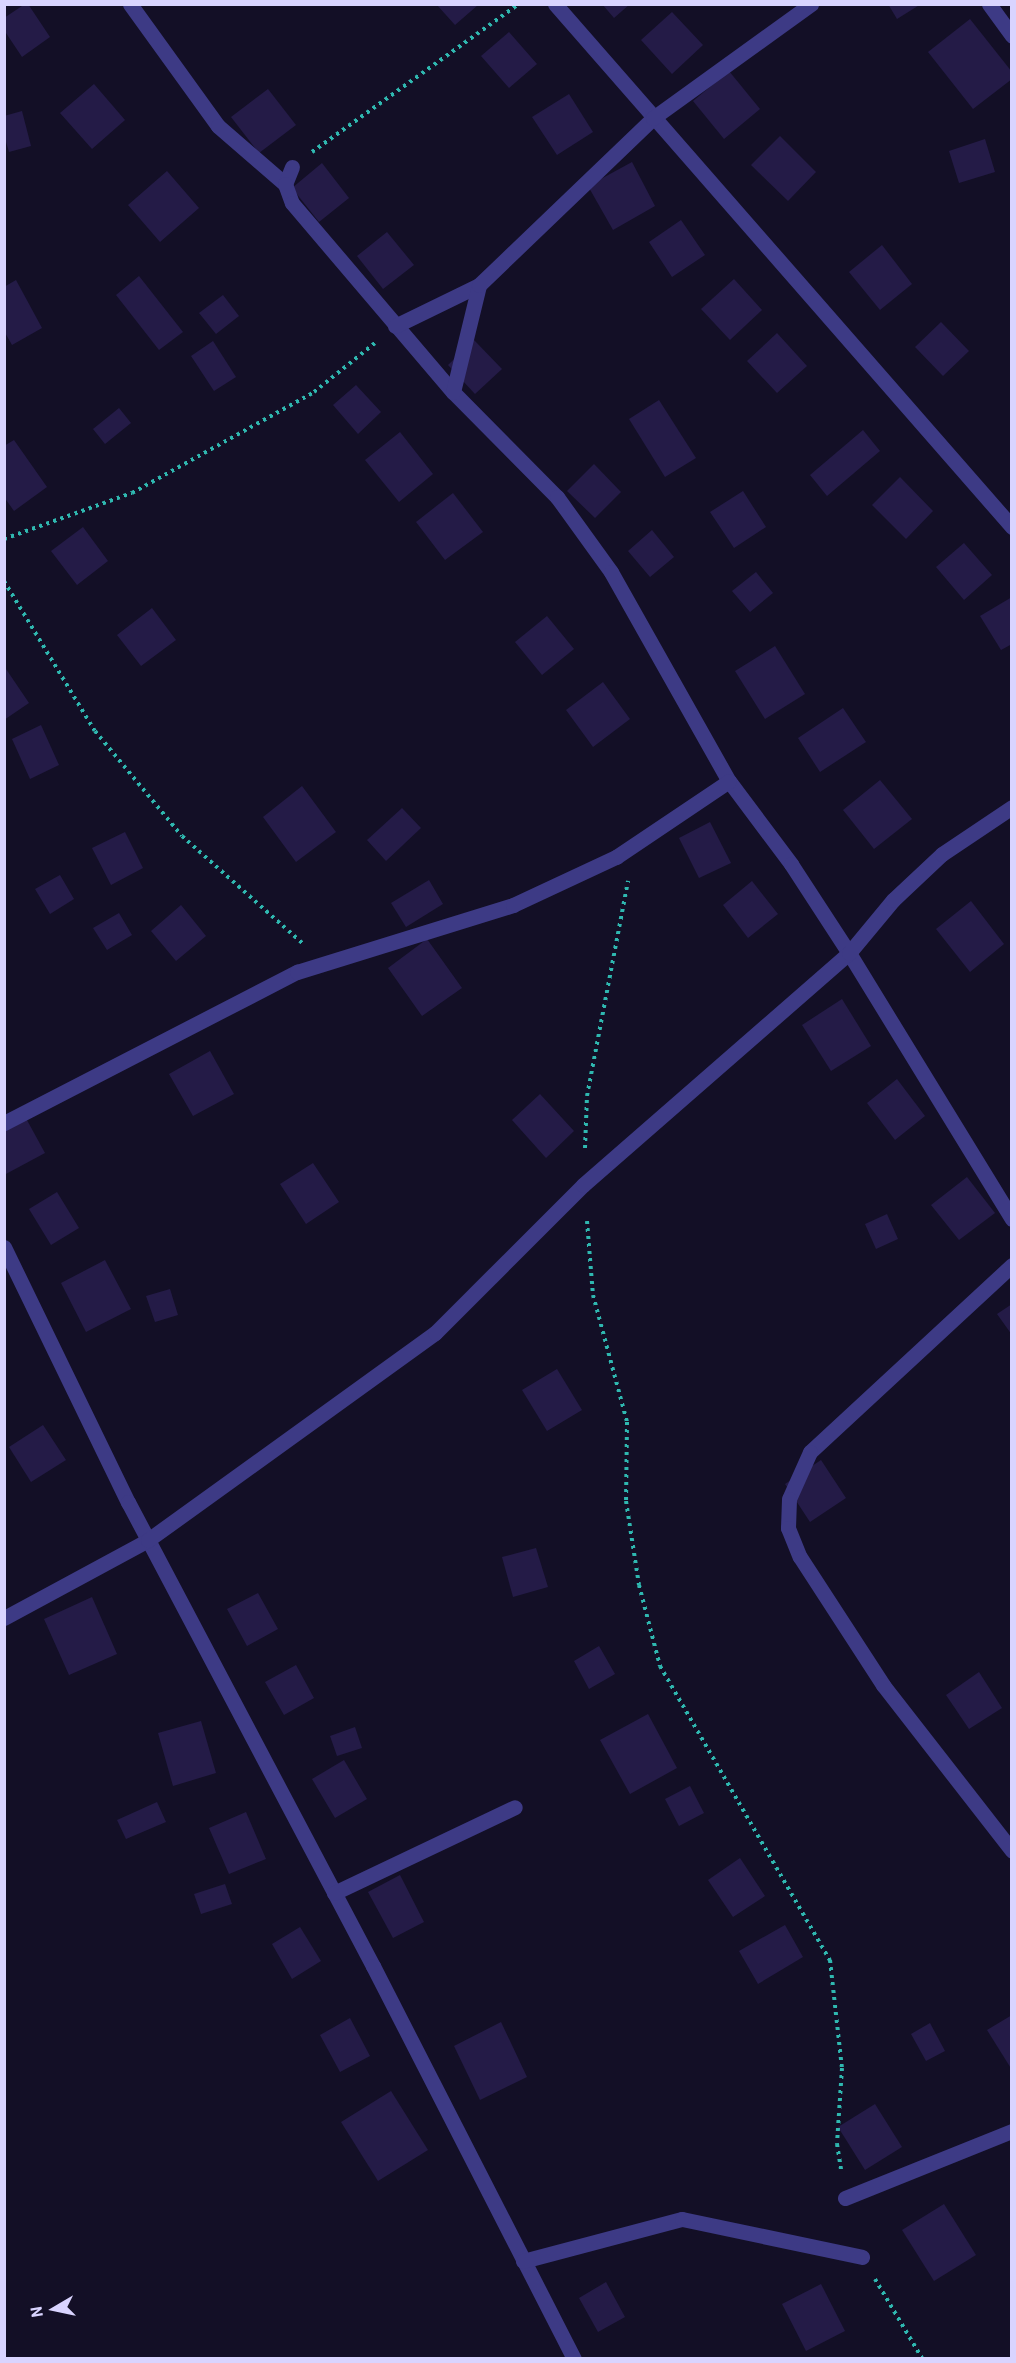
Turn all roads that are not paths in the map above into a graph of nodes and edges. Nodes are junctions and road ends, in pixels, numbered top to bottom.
1 (130, 4) edge
2 (555, 4) edge
3 (811, 4) edge
4 (989, 4) edge
5 (1011, 36) edge
6 (654, 118) junction
7 (292, 167) road end
8 (285, 183) junction
9 (479, 285) junction
10 (395, 326) junction
11 (453, 392) junction
12 (1011, 527) edge
13 (729, 781) junction
14 (1011, 807) edge
15 (849, 953) junction
16 (4, 1123) edge
17 (1011, 1219) edge
18 (4, 1248) edge
19 (1011, 1265) edge
20 (148, 1540) junction
21 (4, 1618) edge
22 (515, 1807) dead end
23 (1011, 1851) edge
24 (334, 1893) junction
25 (1011, 2131) edge
26 (845, 2198) road end
27 (862, 2257) road end
28 (523, 2261) junction
29 (574, 2358) edge

1 - 8 street
2 - 6 street
3 - 6 street
4 - 5 street
6 - 9 street
6 - 12 street
7 - 8 street
8 - 10 street
9 - 10 street
9 - 11 street
10 - 11 street
11 - 13 street
13 - 15 street
13 - 16 street
14 - 15 street
15 - 17 street
15 - 20 street
18 - 20 street
19 - 23 street
20 - 21 street
20 - 24 street
22 - 24 street
24 - 28 street
25 - 26 street
27 - 28 street
28 - 29 street

